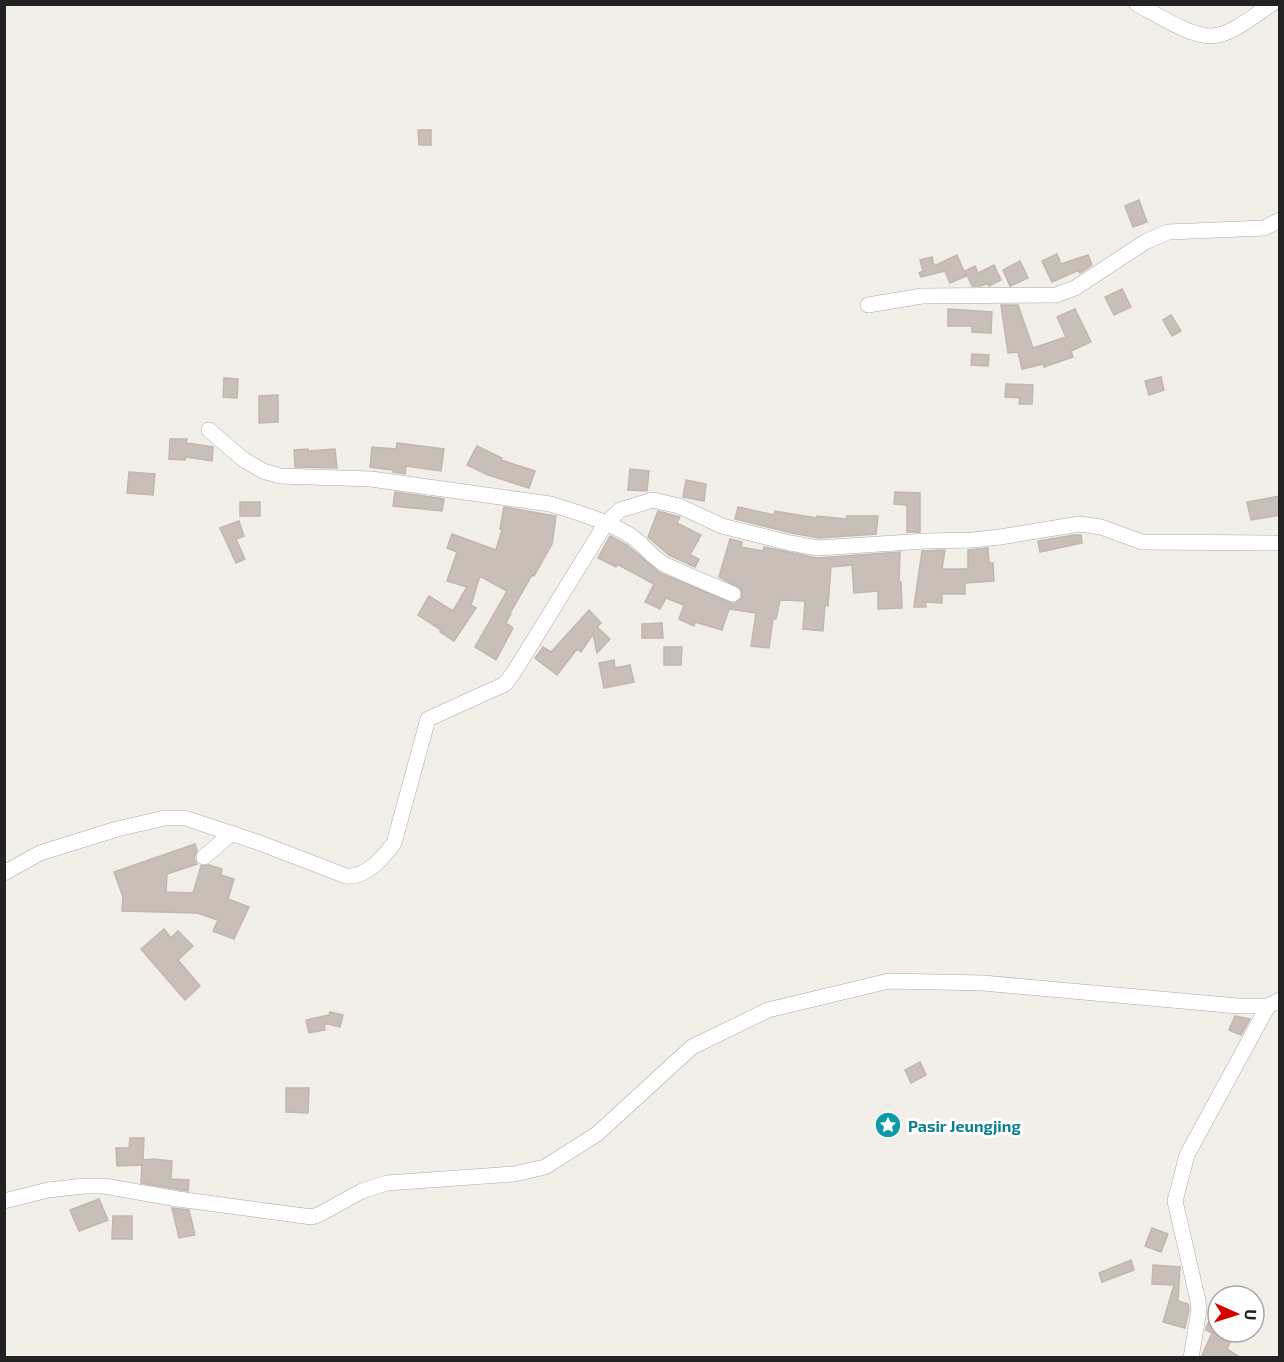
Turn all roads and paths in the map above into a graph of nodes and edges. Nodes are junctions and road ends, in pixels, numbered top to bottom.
1 (1137, 4) edge
2 (1272, 4) edge
3 (1280, 220) edge
4 (868, 305) dead end
5 (209, 430) dead end
6 (606, 523) junction
7 (1280, 543) edge
8 (733, 594) dead end
9 (232, 833) junction
10 (204, 857) dead end
11 (4, 873) edge
12 (1274, 1003) edge
13 (4, 1202) edge
14 (1191, 1358) edge

1 - 2 street
3 - 4 street
5 - 6 street
6 - 7 street
6 - 8 street
6 - 9 street
9 - 10 street
9 - 11 street
12 - 13 street
12 - 14 street

